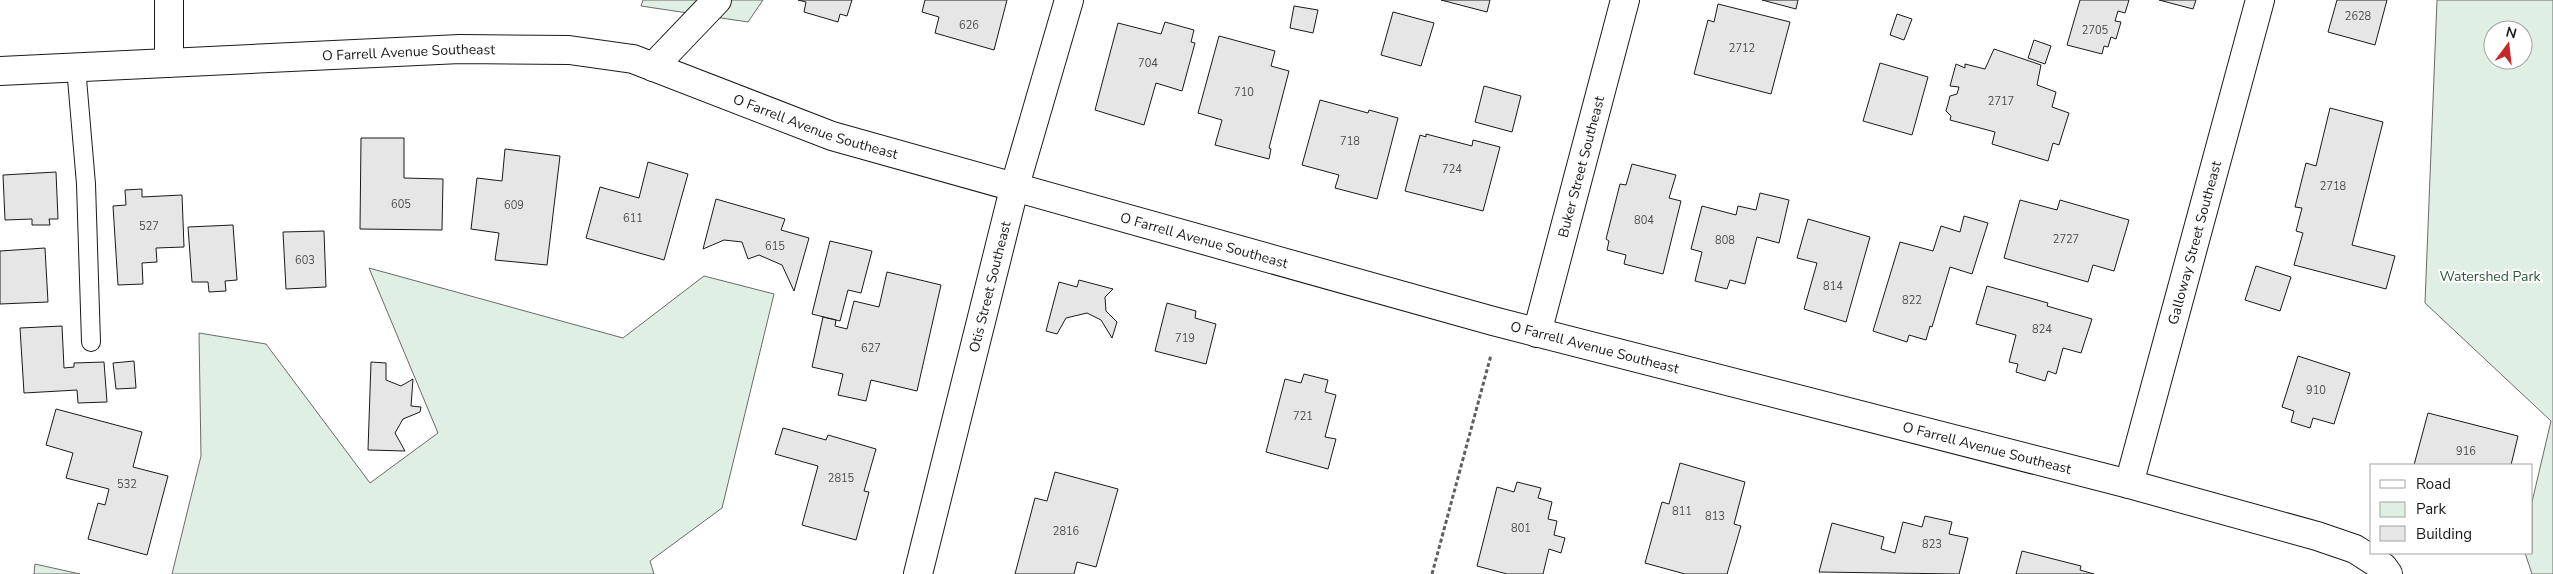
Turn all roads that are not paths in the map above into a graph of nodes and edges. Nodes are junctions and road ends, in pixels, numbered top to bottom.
1 (169, 0) edge
2 (717, 0) edge
3 (1069, 0) edge
4 (1624, 0) edge
5 (2260, 0) edge
6 (169, 63) junction
7 (76, 67) junction
8 (653, 67) junction
9 (0, 71) edge
10 (1014, 189) junction
11 (1537, 333) junction
12 (91, 342) dead end
13 (2129, 484) junction
14 (918, 574) edge
15 (2388, 574) edge

1 - 6 street
2 - 8 street
3 - 10 street, Otis Street Southeast
4 - 11 street, Buker Street Southeast
5 - 13 street, Galloway Street Southeast
6 - 7 street, O Farrell Avenue Southeast
6 - 8 street, O Farrell Avenue Southeast
7 - 9 street, O Farrell Avenue Southeast
7 - 12 lane
8 - 10 street, O Farrell Avenue Southeast
10 - 11 street, O Farrell Avenue Southeast
10 - 14 street, Otis Street Southeast
11 - 13 street, O Farrell Avenue Southeast
13 - 15 street, O Farrell Avenue Southeast

